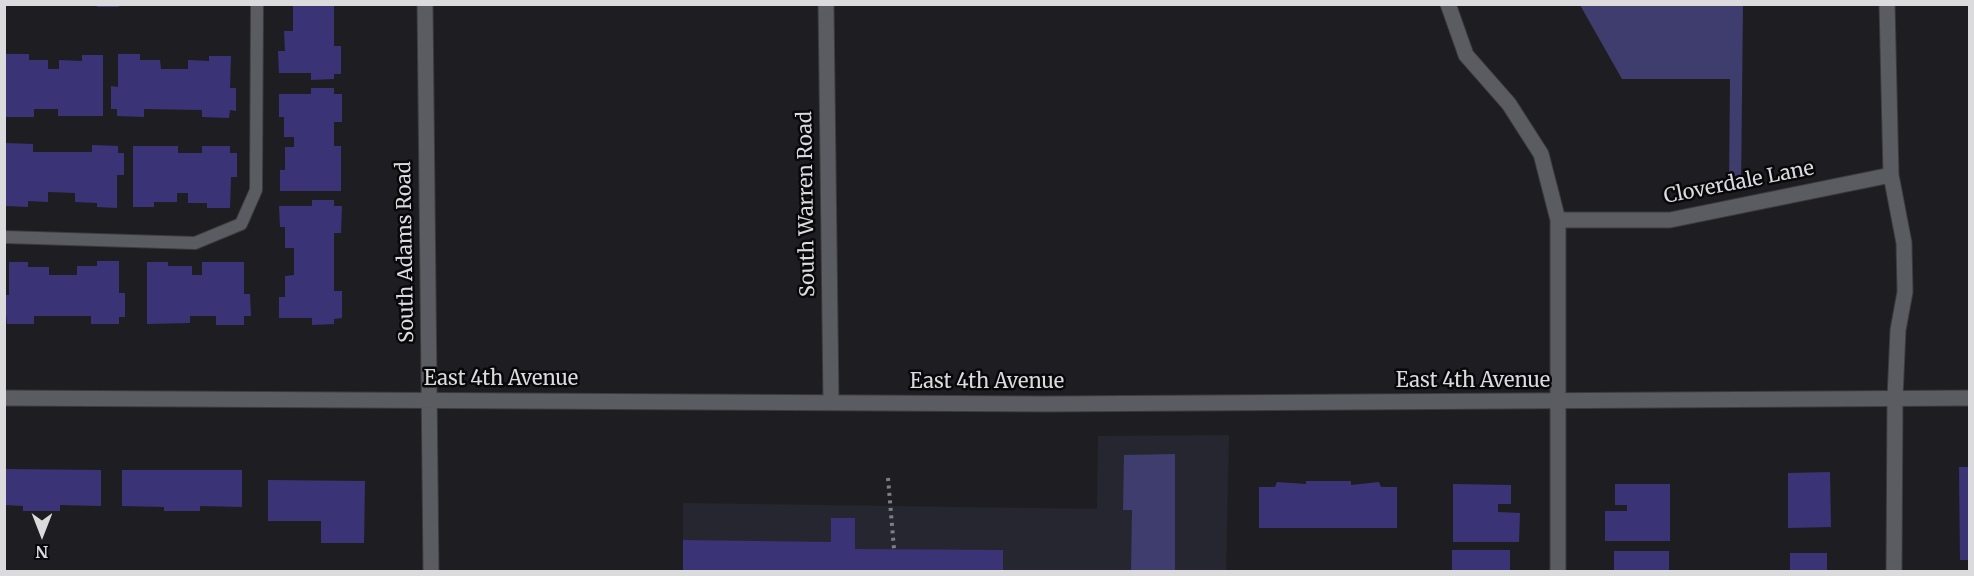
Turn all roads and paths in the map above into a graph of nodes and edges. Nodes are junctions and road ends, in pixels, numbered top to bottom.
1 (258, 4) edge
2 (425, 4) edge
3 (826, 4) edge
4 (1448, 4) edge
5 (1887, 4) edge
6 (1891, 175) junction
7 (1558, 220) junction
8 (4, 237) edge
9 (4, 398) edge
10 (1895, 398) junction
11 (429, 399) junction
12 (1970, 399) edge
13 (831, 402) junction
14 (1558, 402) junction
15 (888, 478) dead end
16 (894, 549) dead end
17 (431, 572) edge
18 (1558, 572) edge
19 (1894, 572) edge

1 - 8 lane
2 - 11 street, South Adams Road
3 - 13 street, South Warren Road
4 - 7 street
5 - 6 street
6 - 7 street, Cloverdale Lane
6 - 10 street
7 - 14 street
9 - 11 street, East 4th Avenue
10 - 12 street, East 4th Avenue
10 - 14 street, East 4th Avenue
10 - 19 street
11 - 13 street, East 4th Avenue
11 - 17 street, South Adams Road
13 - 14 street, East 4th Avenue
14 - 18 street
15 - 16 path

